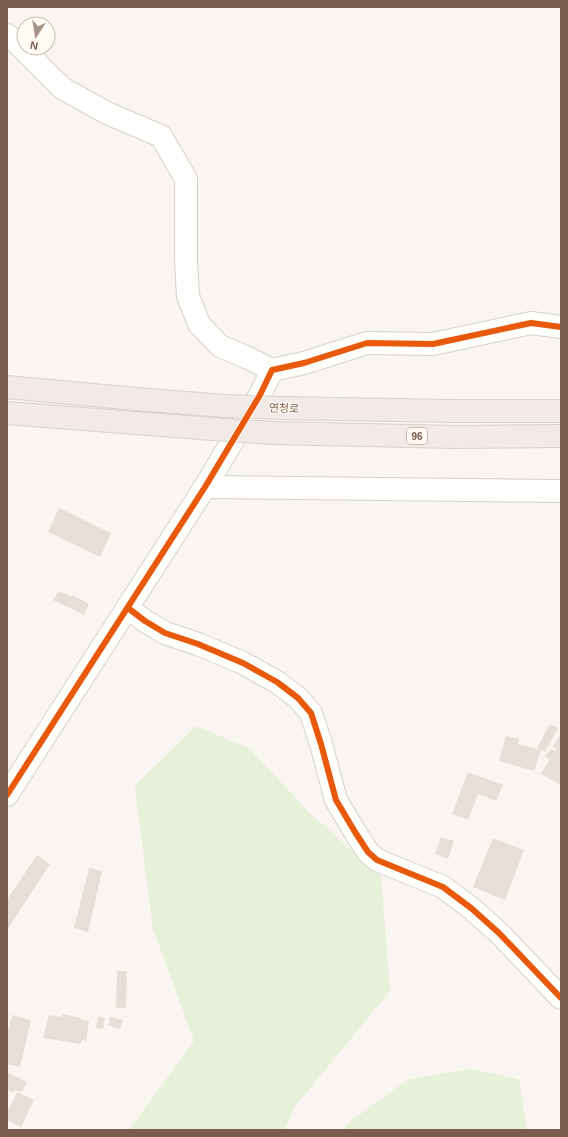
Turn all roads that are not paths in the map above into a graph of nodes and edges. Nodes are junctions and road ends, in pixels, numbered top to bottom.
1 (7, 35) edge
2 (561, 327) edge
3 (272, 370) junction
4 (7, 387) edge
5 (561, 411) edge
6 (7, 413) edge
7 (561, 436) edge
8 (205, 487) junction
9 (561, 490) edge
10 (128, 608) junction
11 (7, 795) edge
12 (561, 998) edge

1 - 3 street
2 - 3 street
3 - 8 street
4 - 5 highway, 연청로, bridge
6 - 7 highway, 96, bridge
8 - 9 street
8 - 10 street
10 - 11 street
10 - 12 street

